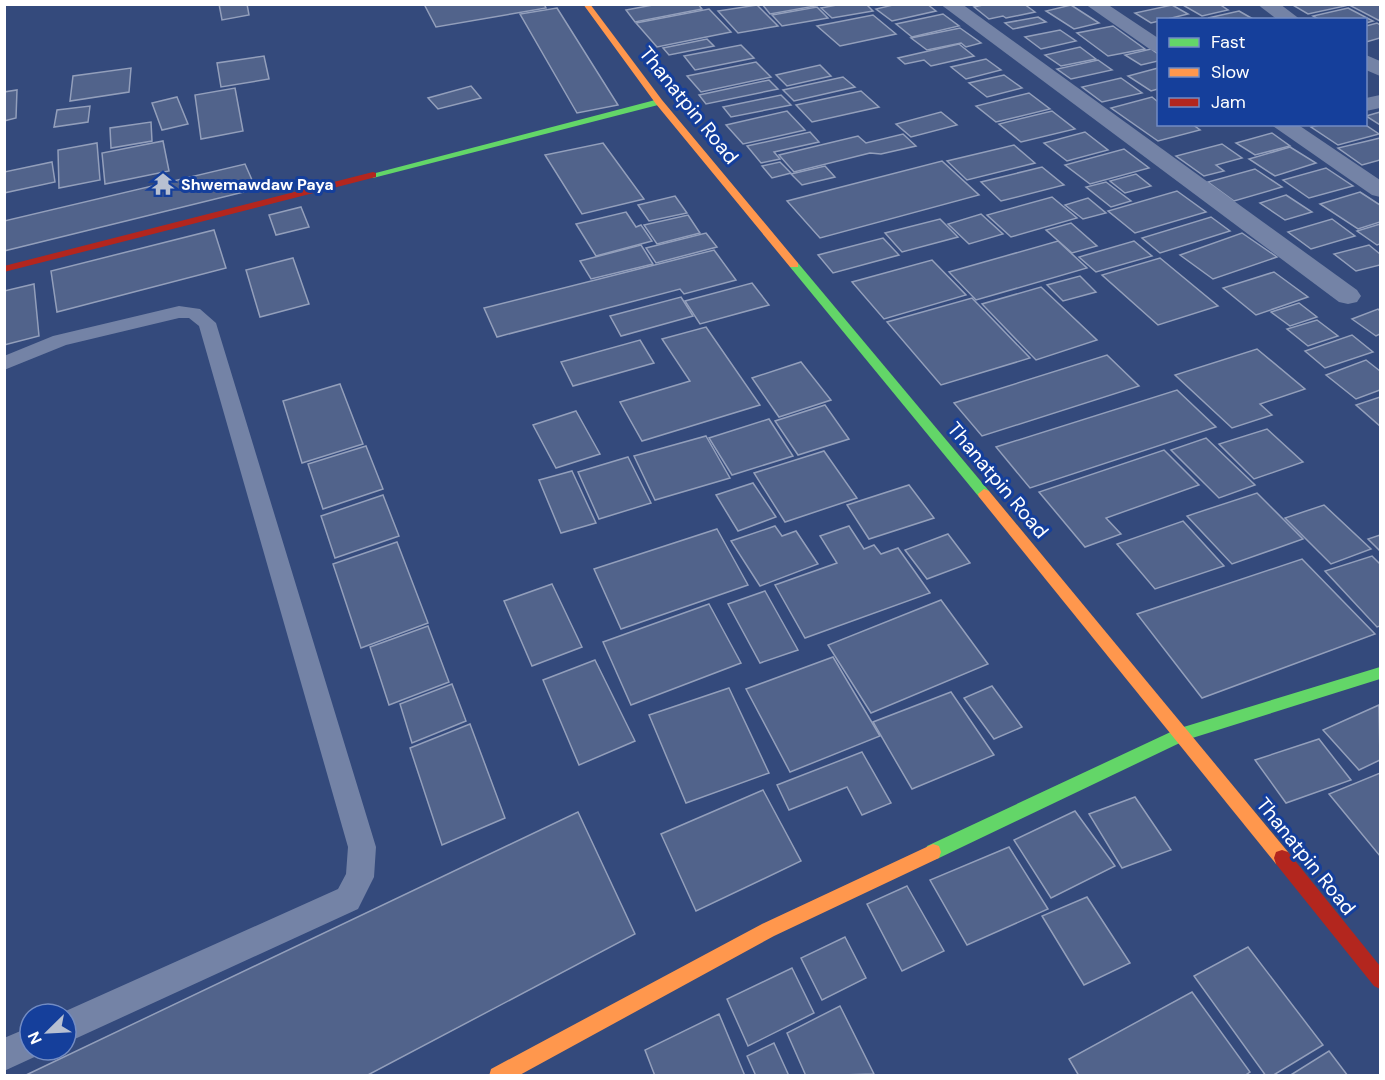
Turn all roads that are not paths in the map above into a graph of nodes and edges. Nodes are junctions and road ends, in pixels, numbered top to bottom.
1 (586, 4) edge
2 (949, 4) edge
3 (1094, 4) edge
4 (1266, 4) edge
5 (1289, 18) edge
6 (1157, 45) edge
7 (1367, 62) edge
8 (1380, 70) edge
9 (659, 102) junction
10 (1288, 126) edge
11 (1380, 190) edge
12 (4, 269) edge
13 (1348, 296) dead end
14 (4, 364) edge
15 (1380, 673) edge
16 (1183, 734) junction
17 (1380, 980) edge
18 (78, 1022) edge
19 (18, 1049) edge
20 (4, 1055) edge
21 (498, 1076) edge

1 - 9 main road, Thanatpin Road
2 - 13 street
3 - 6 street
4 - 5 street
7 - 8 street
9 - 12 main road
9 - 16 main road, Thanatpin Road
10 - 11 street
14 - 18 lane
15 - 16 main road
16 - 17 main road, Thanatpin Road
16 - 21 main road
19 - 20 lane

